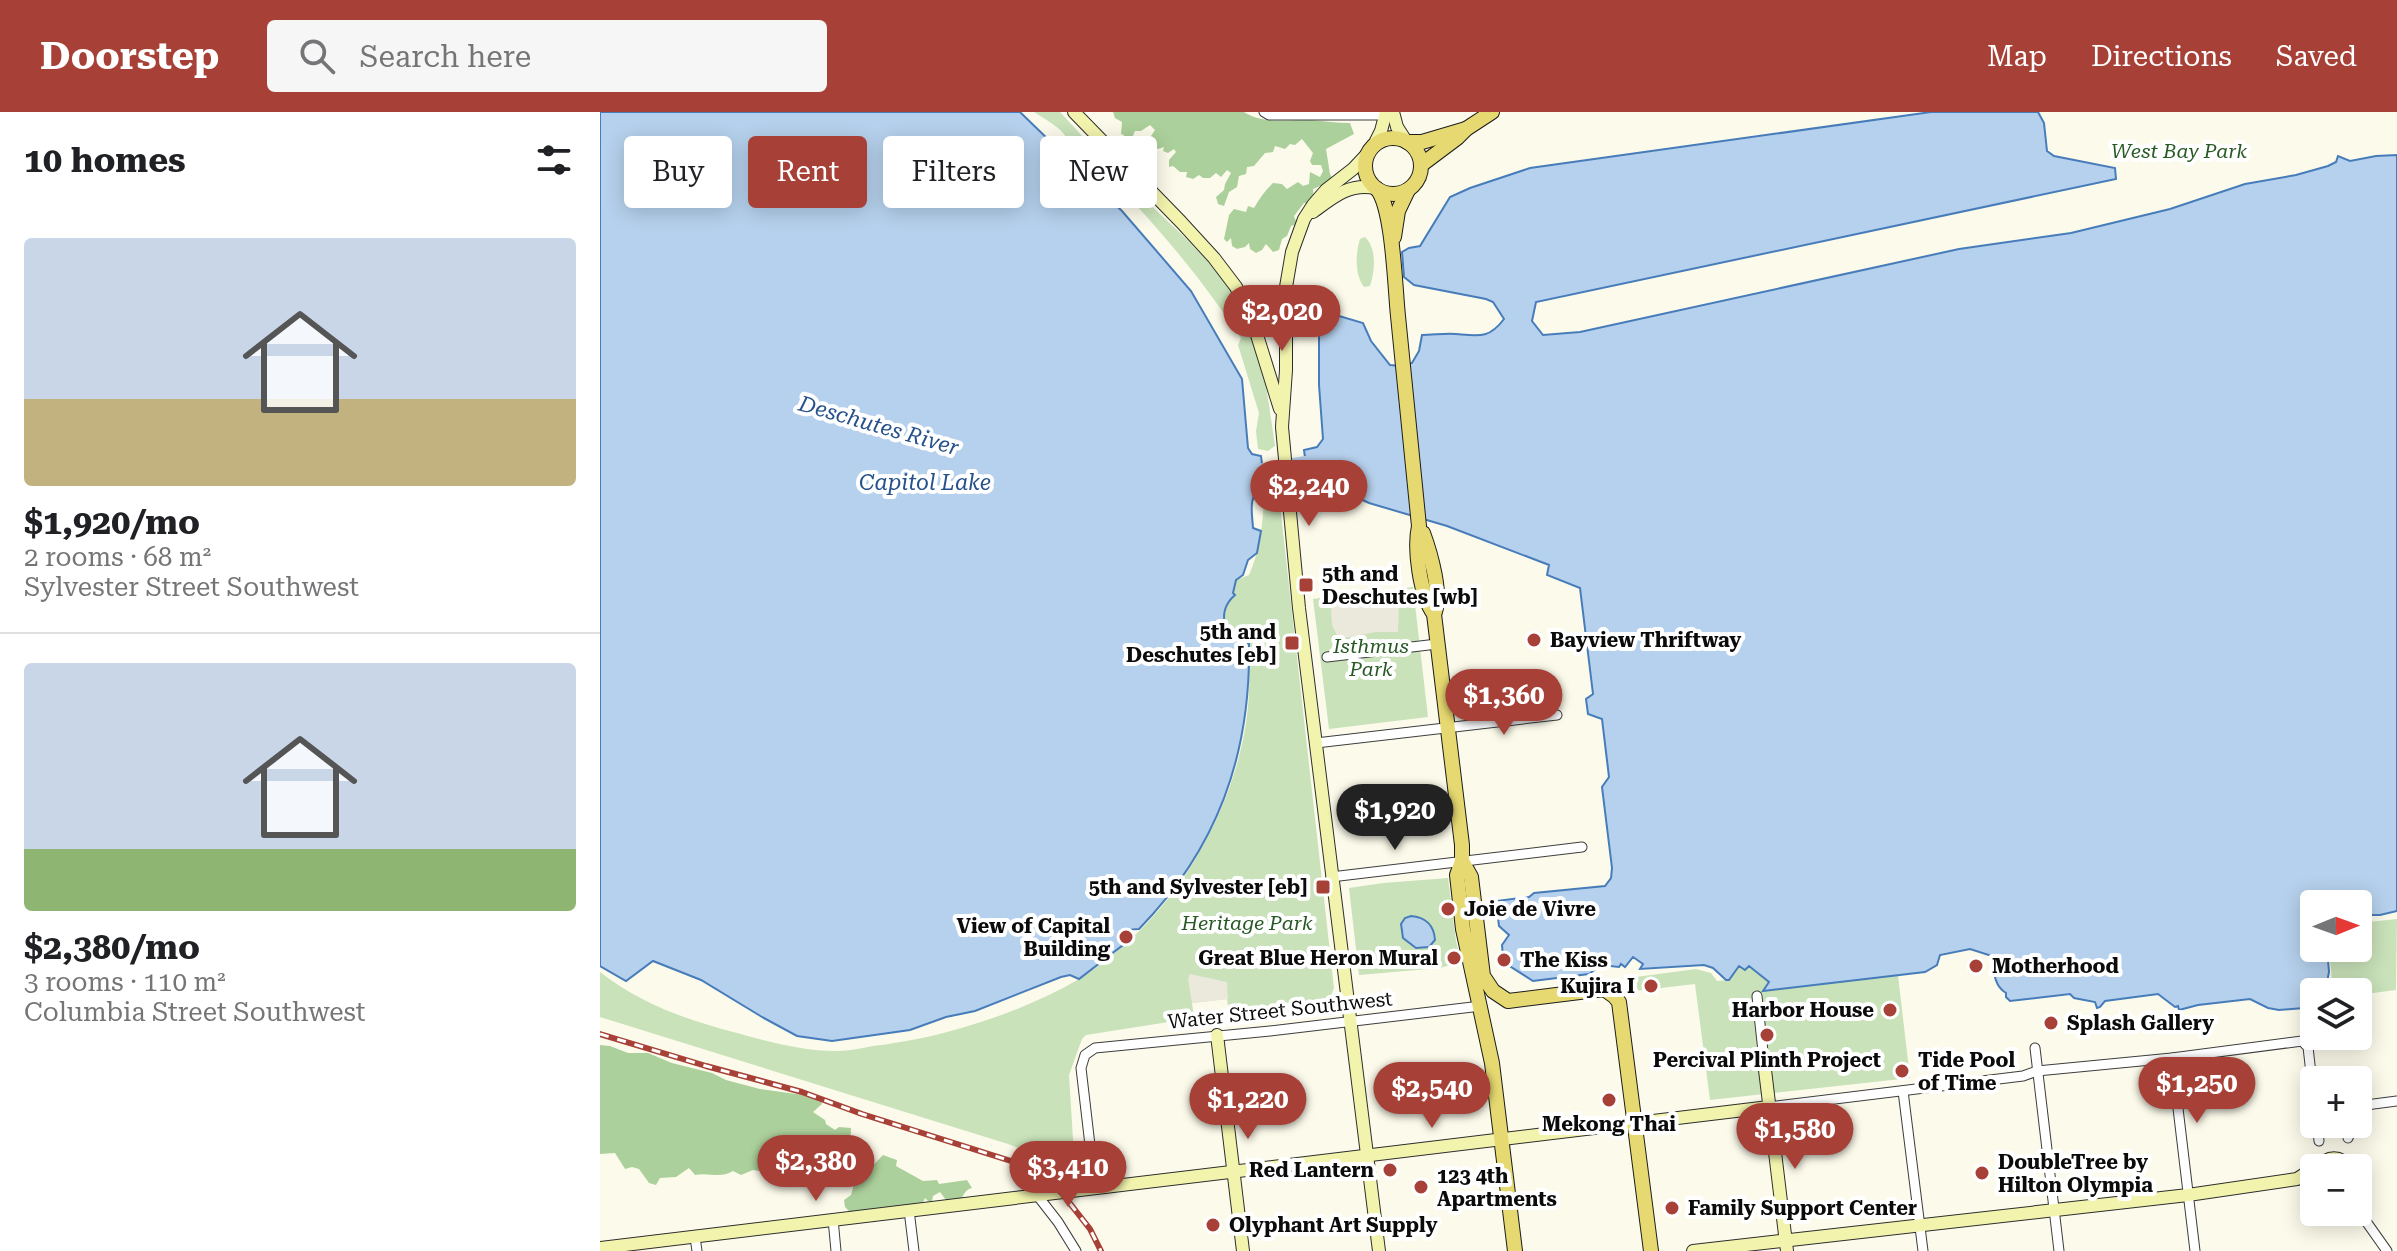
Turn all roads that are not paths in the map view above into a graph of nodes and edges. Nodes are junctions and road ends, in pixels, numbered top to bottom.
1 (1074, 112) edge
2 (1492, 112) edge
3 (1266, 113) edge
4 (1388, 113) edge
5 (1466, 129) junction
6 (1407, 141) junction
7 (1371, 148) junction
8 (1421, 165) junction
9 (1408, 190) junction
10 (1379, 192) junction
11 (1304, 219) junction
12 (1392, 254) junction
13 (1282, 415) junction
14 (1437, 644) junction
15 (1327, 657) dead end
16 (1557, 715) dead end
17 (1447, 727) junction
18 (1316, 743) junction
19 (1582, 847) dead end
20 (1462, 861) junction
21 (1331, 877) junction
22 (1757, 996) dead end
23 (1508, 1001) junction
24 (1481, 1006) junction
25 (1758, 1009) junction
26 (1735, 1013) dead end
27 (1350, 1021) junction
28 (1486, 1028) junction
29 (1217, 1035) junction
30 (2035, 1048) dead end
31 (2172, 1058) junction
32 (2310, 1066) edge
33 (1765, 1070) joint
34 (2037, 1071) junction
35 (1903, 1091) junction
36 (2397, 1101) edge
37 (2372, 1104) edge
38 (1769, 1107) junction
39 (1636, 1123) junction
40 (2319, 1138) edge
41 (1502, 1139) junction
42 (2319, 1141) dead end
43 (1367, 1156) junction
44 (1233, 1171) junction
45 (2300, 1178) edge
46 (2297, 1179) junction
47 (2300, 1180) edge
48 (1095, 1188) junction
49 (1037, 1195) junction
50 (2188, 1195) junction
51 (909, 1210) junction
52 (2054, 1211) junction
53 (833, 1219) junction
54 (1920, 1224) junction
55 (2369, 1226) edge
56 (695, 1237) junction
57 (1786, 1246) edge
58 (600, 1248) edge
59 (697, 1251) edge
60 (836, 1251) edge
61 (914, 1251) edge
62 (1076, 1251) edge
63 (1243, 1251) edge
64 (1379, 1251) edge
65 (1515, 1251) edge
66 (1651, 1251) edge
67 (1693, 1251) edge
68 (1923, 1251) edge
69 (2059, 1251) edge
70 (2195, 1251) edge
71 (2387, 1251) edge

1 - 13 street
2 - 5 main road
3 - 4 street
4 - 6 street
4 - 7 street
5 - 6 main road
5 - 8 main road
6 - 7 main road
6 - 8 main road
7 - 10 main road
7 - 11 street
8 - 9 main road
9 - 10 main road
9 - 12 main road
10 - 11 street
10 - 12 main road
11 - 13 street
12 - 14 main road
13 - 18 street
14 - 15 street
14 - 17 main road
16 - 17 street
17 - 18 street
17 - 20 main road
18 - 21 street
19 - 20 street
20 - 21 street
20 - 23 main road
20 - 24 main road
21 - 27 street
22 - 25 street
23 - 28 main road
23 - 39 main road
24 - 27 street, Water Street Southwest
24 - 28 main road
25 - 26 street
25 - 33 street
27 - 29 street, Water Street Southwest
27 - 43 street
28 - 41 main road
29 - 44 street
29 - 48 street, Water Street Southwest
30 - 34 street
31 - 32 street
31 - 34 street
31 - 50 street
33 - 38 street
34 - 35 street
34 - 52 street
35 - 38 street
35 - 54 street
36 - 37 street
38 - 39 street
38 - 57 street
39 - 41 street
39 - 66 main road
40 - 42 street
41 - 43 street
41 - 65 main road
43 - 44 street
43 - 64 street
44 - 48 street
44 - 63 street
45 - 46 street
46 - 47 street
46 - 50 street
48 - 49 street
49 - 51 street
49 - 62 street
50 - 52 street
50 - 70 street
51 - 53 street
51 - 61 street
52 - 54 street
52 - 69 street
53 - 56 street
53 - 60 street
54 - 57 street
54 - 68 street
55 - 71 street
56 - 58 street
56 - 59 street
57 - 67 street

